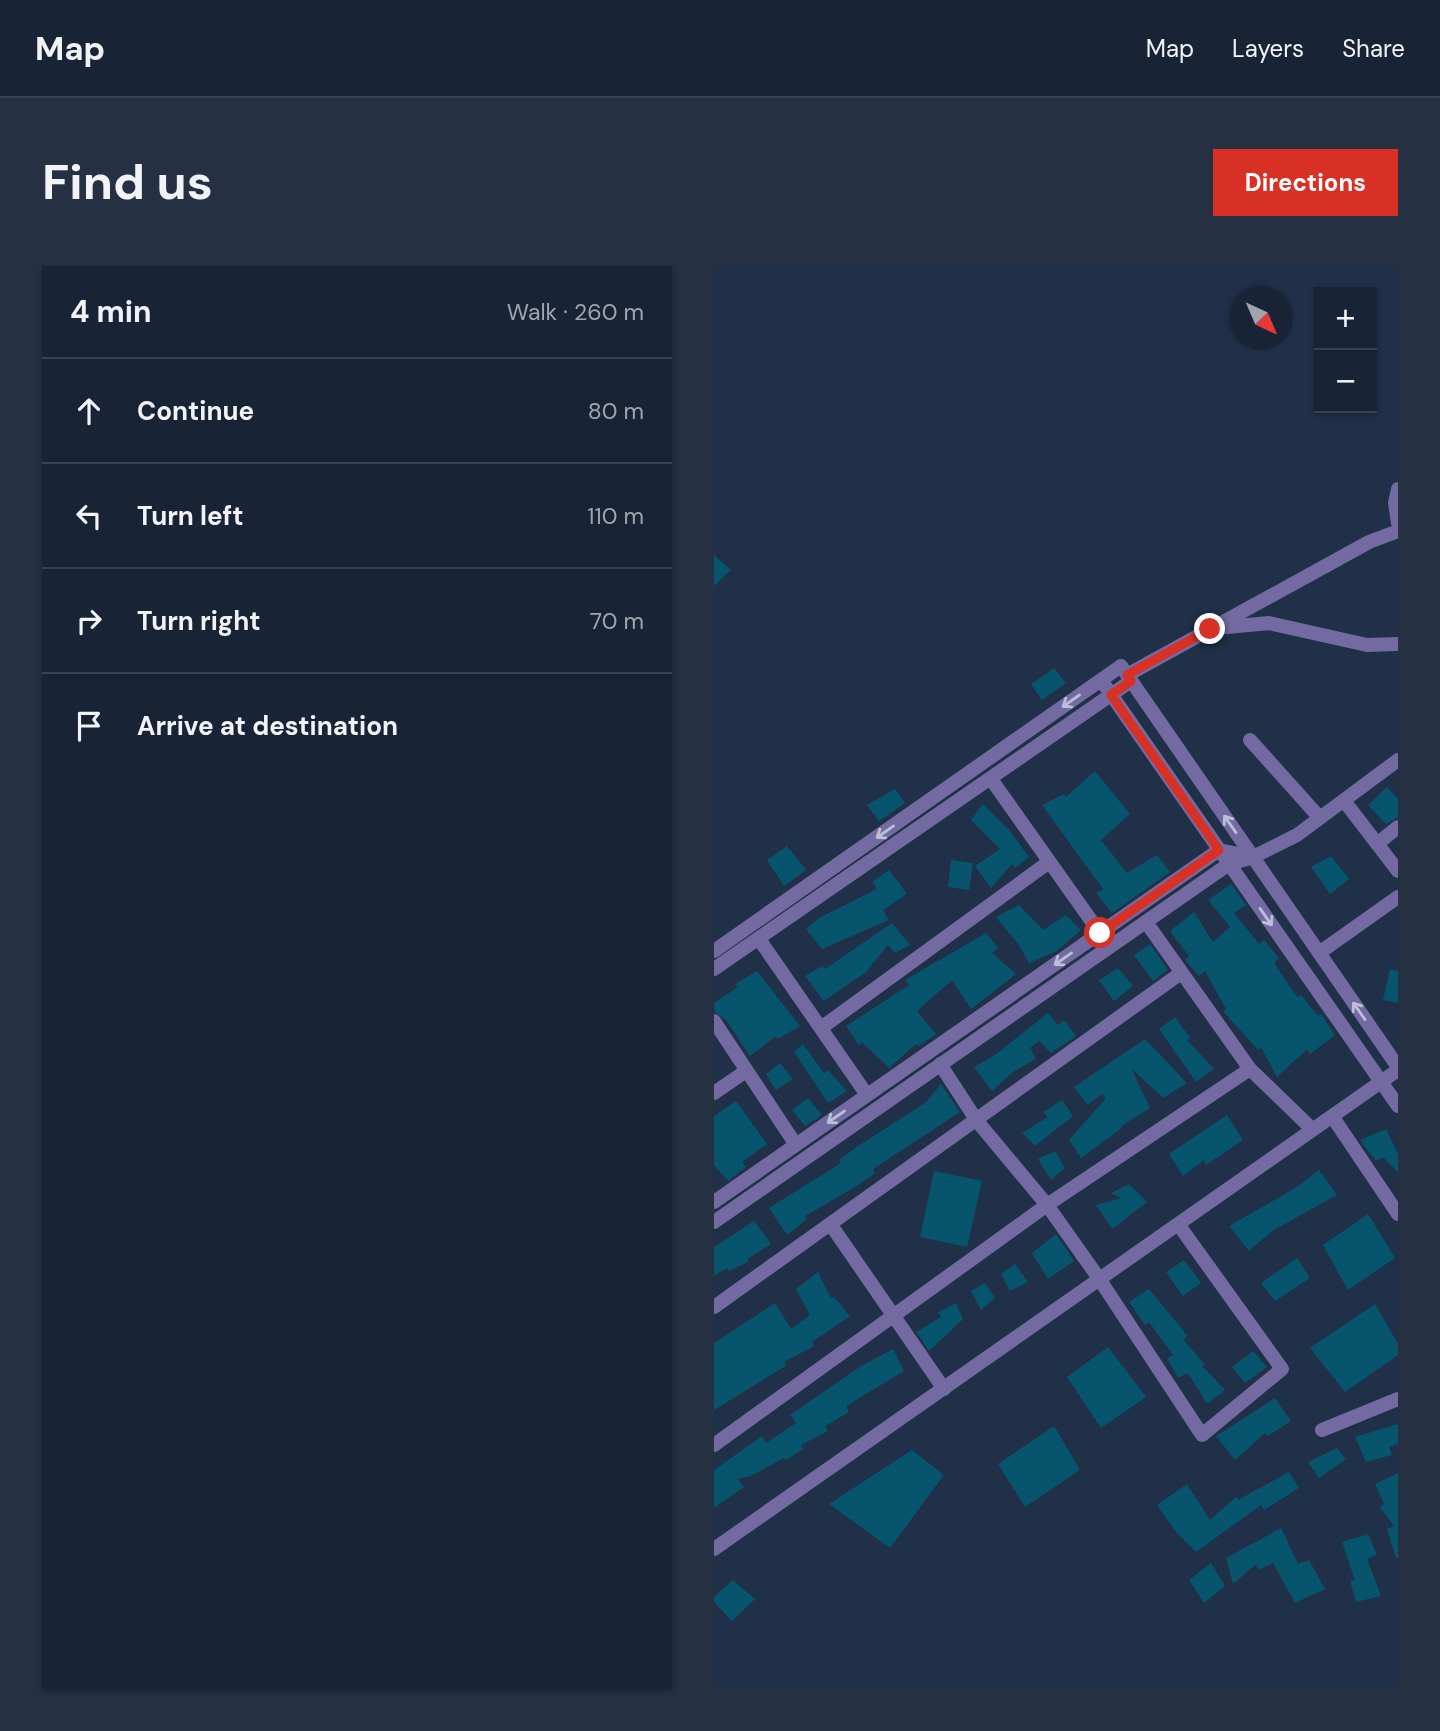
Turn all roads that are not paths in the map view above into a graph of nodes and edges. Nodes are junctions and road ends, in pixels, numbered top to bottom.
1 (1398, 489) edge
2 (1398, 523) edge
3 (1398, 531) edge
4 (1210, 629) junction
5 (1398, 644) edge
6 (1129, 678) junction
7 (1101, 680) junction
8 (1111, 695) junction
9 (1250, 740) dead end
10 (1398, 760) edge
11 (991, 779) junction
12 (1345, 802) junction
13 (1320, 818) junction
14 (1398, 827) edge
15 (1377, 844) junction
16 (1219, 850) junction
17 (1253, 857) junction
18 (1049, 862) junction
19 (1229, 863) junction
20 (1398, 871) edge
21 (1398, 897) edge
22 (1146, 922) junction
23 (1100, 933) junction
24 (759, 939) junction
25 (714, 951) edge
26 (1319, 953) junction
27 (714, 969) edge
28 (1181, 973) junction
29 (714, 1021) edge
30 (821, 1028) junction
31 (940, 1064) junction
32 (1250, 1069) junction
33 (1398, 1069) edge
34 (746, 1071) junction
35 (1381, 1082) junction
36 (714, 1093) edge
37 (867, 1095) junction
38 (1398, 1106) edge
39 (1332, 1116) junction
40 (977, 1121) junction
41 (1312, 1129) junction
42 (796, 1145) junction
43 (714, 1202) edge
44 (1047, 1205) junction
45 (1398, 1214) edge
46 (714, 1222) edge
47 (1178, 1224) junction
48 (831, 1225) junction
49 (1098, 1277) junction
50 (714, 1307) edge
51 (893, 1318) junction
52 (944, 1389) junction
53 (1398, 1399) edge
54 (1322, 1430) dead end
55 (714, 1446) edge
56 (715, 1546) edge

1 - 2 street
3 - 4 street
4 - 5 street
4 - 6 street
6 - 7 street
6 - 8 street
17 -> 6 street
7 - 8 street
7 -> 25 street
8 - 11 street
8 - 16 street
9 - 13 street
10 - 12 street
11 - 18 street
11 - 24 street
12 - 13 street
12 - 15 street
13 - 17 street
14 - 15 street
15 - 20 street
16 - 17 street
16 - 19 street
16 - 23 street
17 - 19 street
17 - 26 street
18 - 23 street
18 - 30 street
19 - 22 street
19 -> 35 street
21 - 26 street
22 - 28 street
22 - 31 street
23 -> 37 street
24 - 27 street
24 - 30 street
33 -> 26 street
28 - 32 street
28 - 40 street
29 - 34 street
30 - 37 street
31 - 40 street
31 - 46 street
32 - 41 street
32 - 44 street
33 - 35 street
34 - 36 street
34 - 42 street
35 - 38 street
35 - 39 street
37 -> 42 street
39 - 41 street
39 - 45 street
40 - 44 street
40 - 48 street
41 - 47 street
42 - 43 street
44 - 49 street
44 - 51 street
47 - 49 street
47 - 49 street
48 - 50 street
48 - 51 street
49 - 52 street
51 - 52 street
51 - 55 street
52 - 56 street
53 - 54 street

